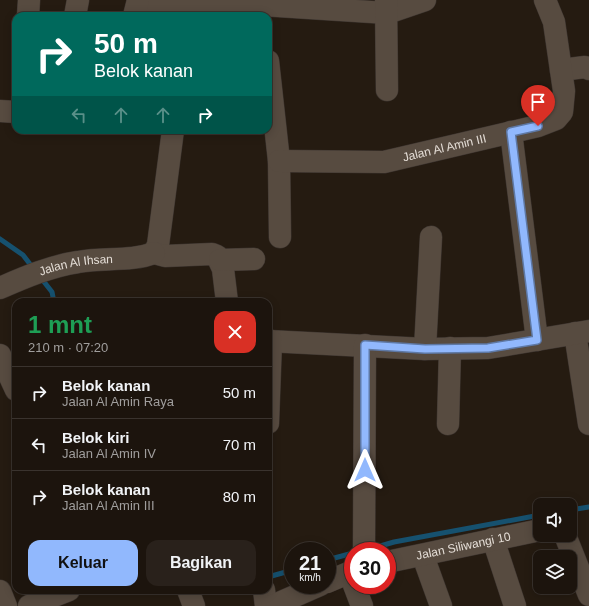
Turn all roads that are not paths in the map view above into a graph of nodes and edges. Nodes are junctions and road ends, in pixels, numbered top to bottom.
1 (29, 0) edge
2 (78, 0) edge
3 (425, 0) edge
4 (545, 0) edge
5 (157, 4) edge
6 (387, 7) edge
7 (262, 10) edge
8 (28, 12) edge
9 (76, 12) edge
10 (142, 12) edge
11 (589, 69) edge
12 (561, 70) junction
13 (387, 90) dead end
14 (272, 97) edge
15 (0, 111) edge
16 (12, 112) edge
17 (511, 132) junction
18 (172, 134) edge
19 (279, 161) junction
20 (280, 237) dead end
21 (431, 237) dead end
22 (154, 254) junction
23 (254, 259) dead end
24 (220, 260) junction
25 (0, 288) edge
26 (226, 298) edge
27 (582, 332) edge
28 (537, 340) junction
29 (272, 341) edge
30 (365, 345) junction
31 (450, 348) junction
32 (425, 349) junction
33 (0, 355) edge
34 (12, 383) edge
35 (12, 394) edge
36 (0, 399) edge
37 (448, 424) dead end
38 (589, 424) edge
39 (533, 531) edge
40 (493, 539) junction
41 (365, 542) edge
42 (568, 542) edge
43 (423, 556) junction
44 (396, 560) edge
45 (588, 586) edge
46 (0, 591) edge
47 (59, 594) edge
48 (190, 594) edge
49 (284, 594) edge
50 (358, 594) edge
51 (266, 598) edge
52 (6, 606) edge
53 (29, 606) edge
54 (194, 606) edge
55 (362, 606) edge
56 (441, 606) edge
57 (515, 606) edge

1 - 8 street
2 - 9 street
3 - 6 street
4 - 12 street, Jalan Al Amin III
5 - 7 street
5 - 10 street
6 - 7 street
6 - 13 street
11 - 12 street
12 - 17 street, Jalan Al Amin III
14 - 19 street
15 - 16 street
17 - 19 street, Jalan Al Amin III
17 - 28 street
18 - 22 street
19 - 20 street
21 - 32 street
22 - 24 street, Jalan Al Ihsan
22 - 25 street, Jalan Al Ihsan
23 - 24 street, Jalan Al Ihsan
24 - 26 street
27 - 28 street
27 - 38 street
28 - 31 street
29 - 30 street
30 - 32 street
30 - 41 street
31 - 32 street
31 - 37 street
33 - 34 street
35 - 36 street
39 - 40 street, Jalan Siliwangi 10
40 - 43 street, Jalan Siliwangi 10
40 - 57 street
42 - 45 street
43 - 44 street, Jalan Siliwangi 10
43 - 56 street
46 - 52 street
47 - 53 street
48 - 54 street
49 - 51 street
50 - 55 street

